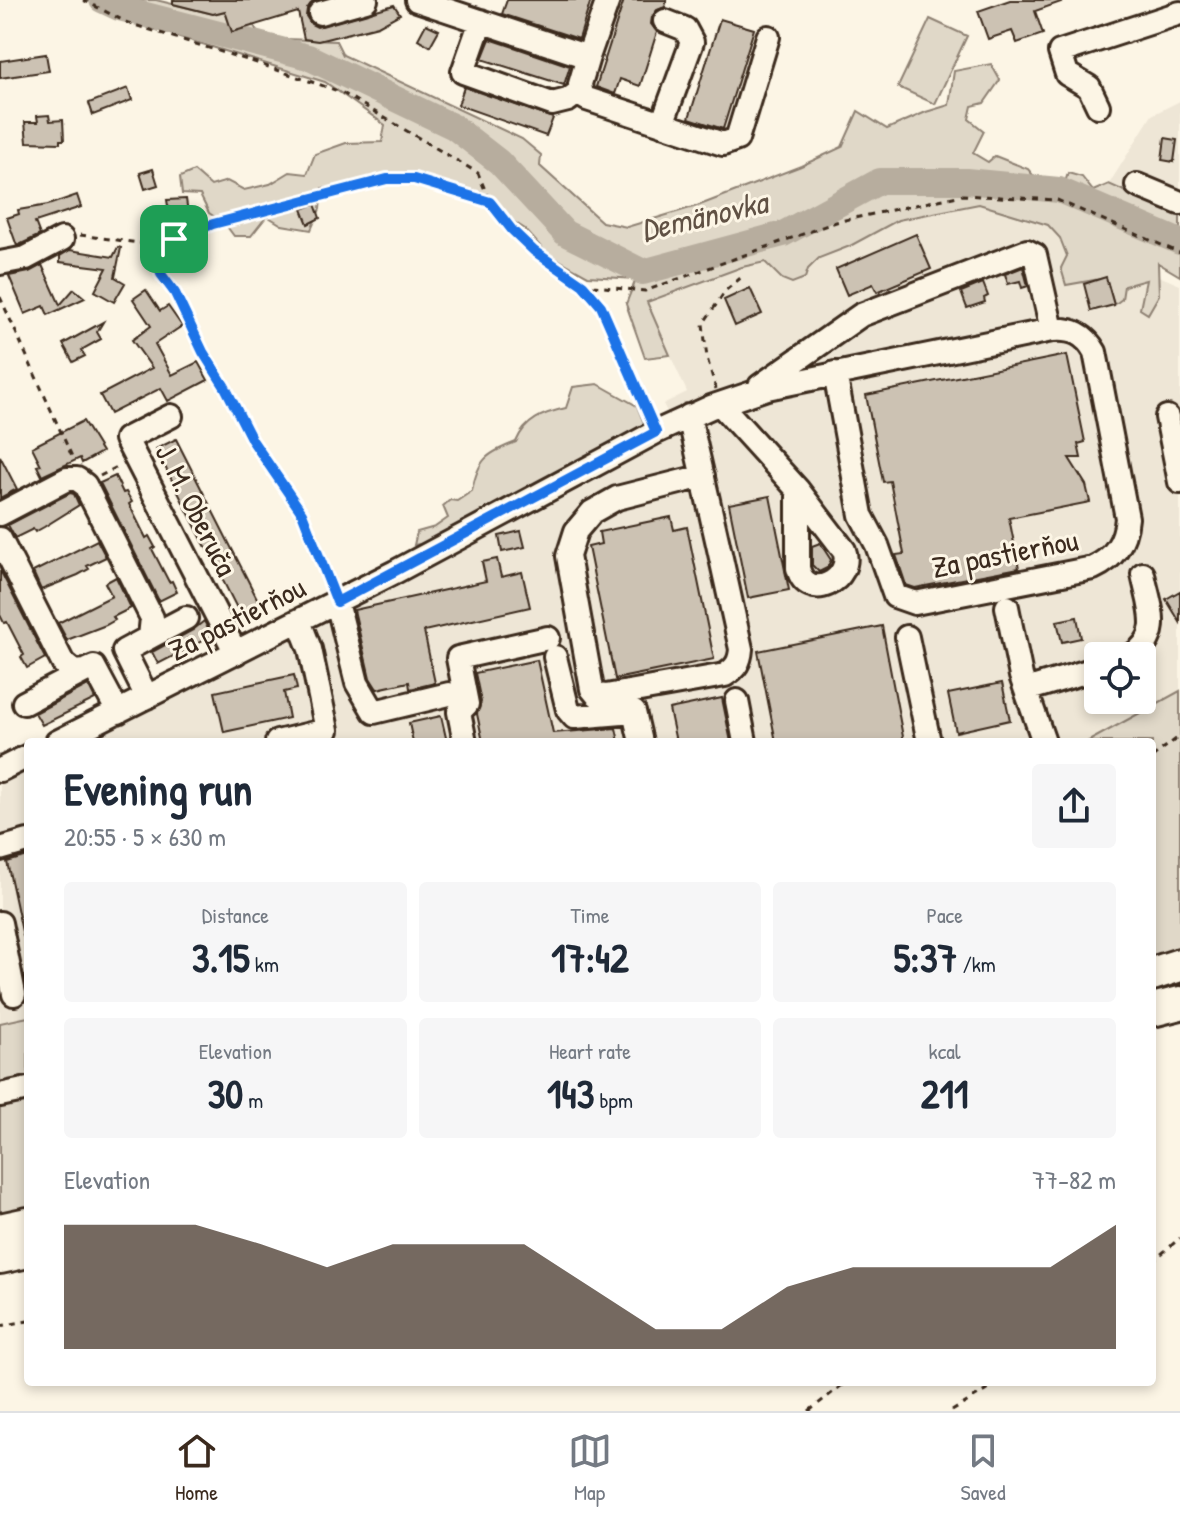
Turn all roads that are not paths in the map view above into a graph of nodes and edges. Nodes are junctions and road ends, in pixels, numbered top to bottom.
1 (366, 0) edge
2 (417, 0) edge
3 (608, 0) edge
4 (446, 4) edge
5 (320, 13) dead end
6 (1180, 13) edge
7 (481, 21) junction
8 (665, 21) dead end
9 (768, 37) dead end
10 (588, 57) junction
11 (580, 91) junction
12 (1098, 106) dead end
13 (662, 124) junction
14 (1137, 185) dead end
15 (1180, 203) edge
16 (62, 239) road end
17 (0, 263) edge
18 (1052, 330) junction
19 (835, 373) junction
20 (753, 392) junction
21 (720, 404) junction
22 (171, 416) dead end
23 (689, 416) junction
24 (1167, 417) dead end
25 (703, 476) junction
26 (1180, 482) edge
27 (798, 490) dead end
28 (0, 514) edge
29 (0, 539) edge
30 (1143, 574) dead end
31 (337, 602) junction
32 (1007, 607) dead end
33 (186, 618) dead end
34 (299, 621) junction
35 (150, 637) junction
36 (907, 637) dead end
37 (1148, 642) edge
38 (124, 651) junction
39 (236, 653) junction
40 (90, 669) junction
41 (1084, 672) edge
42 (1026, 690) junction
43 (449, 694) dead end
44 (147, 697) junction
45 (737, 701) dead end
46 (24, 703) dead end
47 (118, 712) junction
48 (65, 738) edge
49 (294, 738) edge
50 (464, 738) edge
51 (640, 738) edge
52 (744, 738) edge
53 (928, 738) edge
54 (1043, 738) edge
55 (24, 758) edge
56 (0, 770) edge
57 (24, 842) edge
58 (0, 849) edge
59 (0, 923) edge
60 (1180, 965) edge
61 (1156, 973) edge
62 (1180, 977) edge
63 (1156, 982) edge
64 (14, 994) edge
65 (1180, 1003) edge
66 (1156, 1009) edge
67 (24, 1090) edge
68 (0, 1095) edge
69 (24, 1225) edge
70 (0, 1230) edge
71 (24, 1252) edge
72 (0, 1257) edge

1 - 5 street
2 - 4 street
3 - 10 street
4 - 7 street
6 - 12 street
7 - 10 street
7 - 11 street
8 - 13 street
9 - 13 street
10 - 11 street
11 - 13 street
14 - 15 street
16 - 17 street
18 - 19 street, Za pastierňou
18 - 19 street, Za pastierňou
18 - 20 street
19 - 20 street, Za pastierňou
20 - 21 street, Za pastierňou
21 - 23 street, Za pastierňou
21 - 27 street
22 - 39 street, J. M. Oberuča
23 - 25 street
23 - 31 street, Za pastierňou
24 - 26 street
25 - 25 street
28 - 35 street
29 - 40 street
30 - 37 street
31 - 34 street, Za pastierňou
31 - 43 street
32 - 42 street
33 - 35 street
34 - 39 street, Za pastierňou
34 - 49 street
35 - 38 street
36 - 53 street
38 - 40 street
38 - 44 street
39 - 44 street, Za pastierňou
40 - 46 street
40 - 47 street
41 - 42 street
42 - 54 street
44 - 47 street, Za pastierňou
45 - 52 street
47 - 48 street, Za pastierňou
50 - 51 street
55 - 56 street
57 - 58 street
59 - 64 street
60 - 61 highway
62 - 63 highway
65 - 66 highway
67 - 68 street
69 - 70 highway
71 - 72 highway

